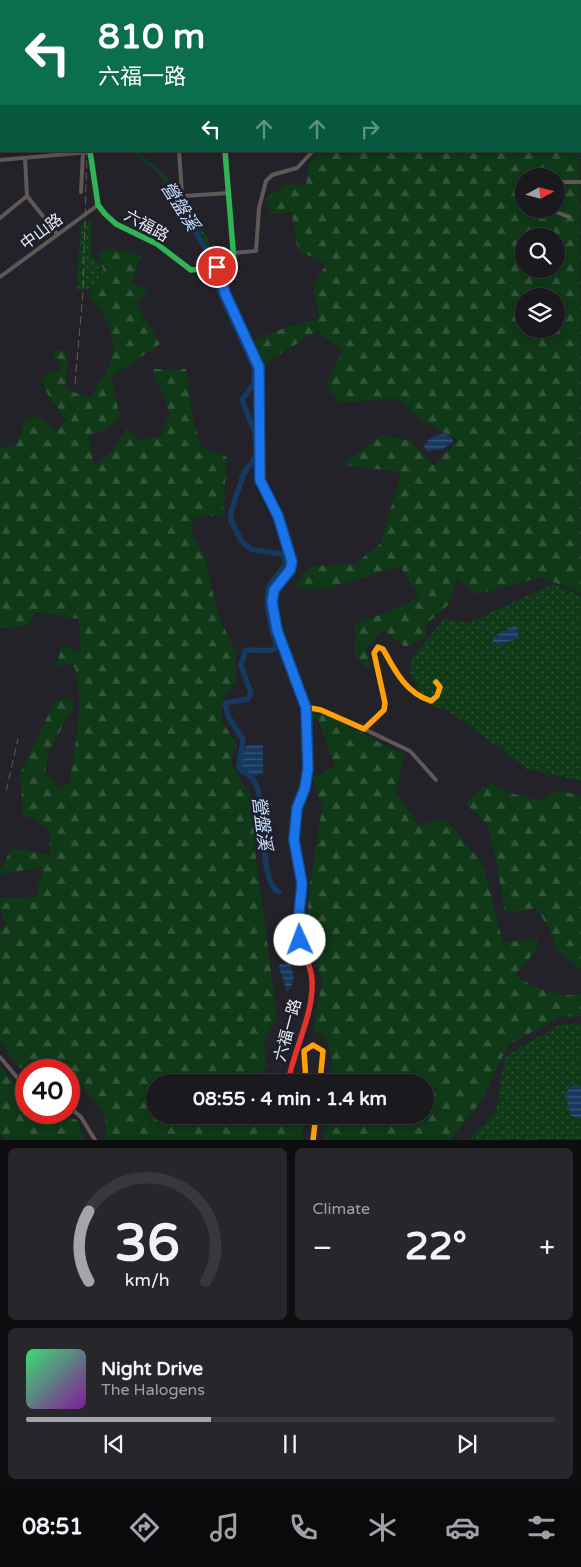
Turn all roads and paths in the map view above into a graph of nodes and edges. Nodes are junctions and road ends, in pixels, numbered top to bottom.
1 (90, 152) edge
2 (179, 152) edge
3 (225, 152) edge
4 (312, 152) edge
5 (82, 153) junction
6 (25, 158) junction
7 (0, 160) edge
8 (565, 182) edge
9 (578, 182) edge
10 (81, 192) dead end
11 (229, 193) junction
12 (27, 196) junction
13 (98, 205) junction
14 (565, 215) edge
15 (569, 217) dead end
16 (0, 218) edge
17 (57, 234) junction
18 (232, 253) junction
19 (217, 267) junction
20 (0, 277) edge
21 (436, 682) dead end
22 (306, 708) junction
23 (364, 728) junction
24 (436, 780) dead end
25 (0, 1058) edge
26 (289, 1074) edge
27 (305, 1074) edge
28 (321, 1074) edge
29 (15, 1075) edge
30 (80, 1116) edge
31 (315, 1124) edge
32 (95, 1140) edge
33 (313, 1140) edge

1 - 5 street
1 - 13 street
2 - 11 street
3 - 11 street
4 - 18 street
5 - 6 street
5 - 10 street
6 - 7 street
6 - 12 street
8 - 9 street
11 - 18 street
12 - 16 street
12 - 17 street
13 - 17 street, 中山路
13 - 19 street, 六福路
14 - 15 street
17 - 20 street, 中山路
18 - 19 street
19 - 22 street, 六福一路
21 - 23 street
22 - 23 street
22 - 26 street, 六福一路
23 - 24 street
25 - 29 street
27 - 28 street, 六福一路
30 - 32 street
31 - 33 street

